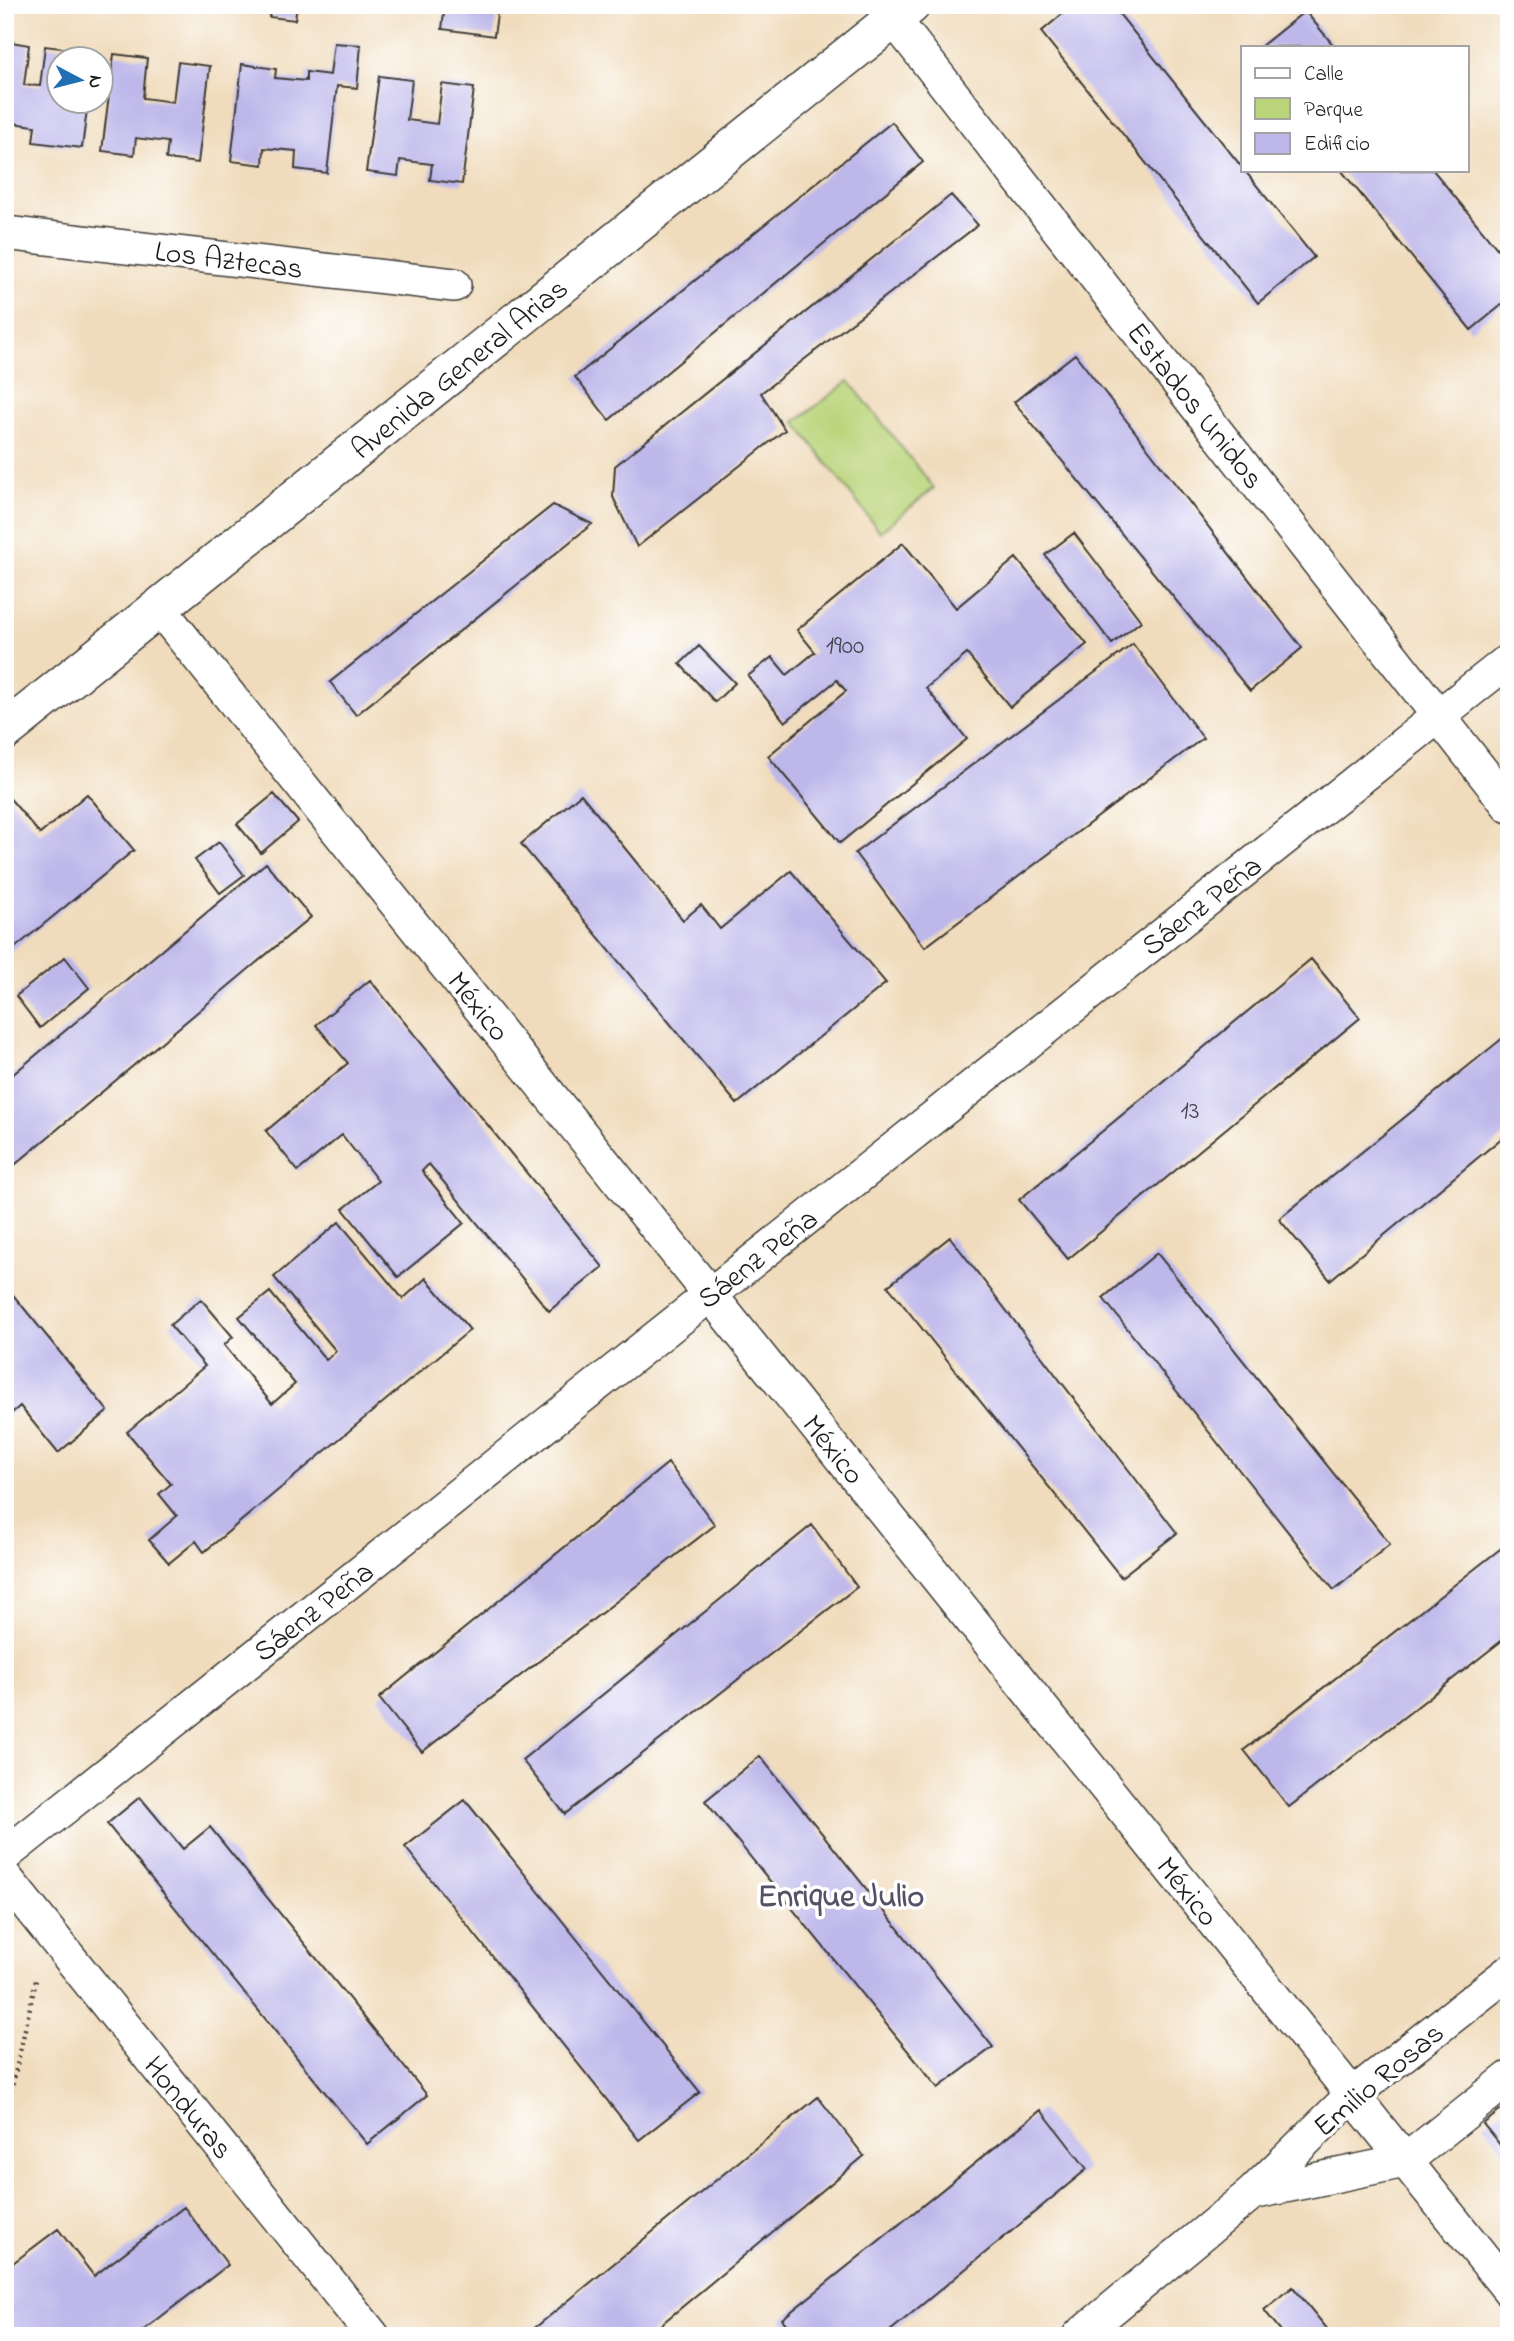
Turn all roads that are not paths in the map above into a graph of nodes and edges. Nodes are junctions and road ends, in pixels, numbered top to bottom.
1 (896, 10) edge
2 (5, 233) edge
3 (454, 285) dead end
4 (159, 608) junction
5 (1509, 660) edge
6 (1439, 716) junction
7 (5, 731) edge
8 (1509, 806) edge
9 (710, 1295) junction
10 (5, 1855) edge
11 (5, 1877) edge
12 (1509, 1972) edge
13 (1509, 2078) edge
14 (1352, 2095) junction
15 (1405, 2161) junction
16 (1252, 2193) junction
17 (1509, 2290) edge
18 (373, 2336) edge
19 (1079, 2336) edge

1 - 4 main road, Avenida General Arias
1 - 6 street, Estados Unidos
2 - 3 street, Los Aztecas
4 - 7 main road, Avenida General Arias
4 - 9 street, México
5 - 6 street, Sáenz Peña
6 - 8 street, Estados Unidos
6 - 9 street, Sáenz Peña
9 - 10 street, Sáenz Peña
9 - 14 street, México
11 - 18 street, Honduras
12 - 14 street, Emilio Rosas
13 - 15 street, Emilio Rosas
14 - 15 street, México
14 - 16 street, Emilio Rosas
15 - 16 street, Emilio Rosas
15 - 17 street, México
16 - 19 street, Emilio Rosas

